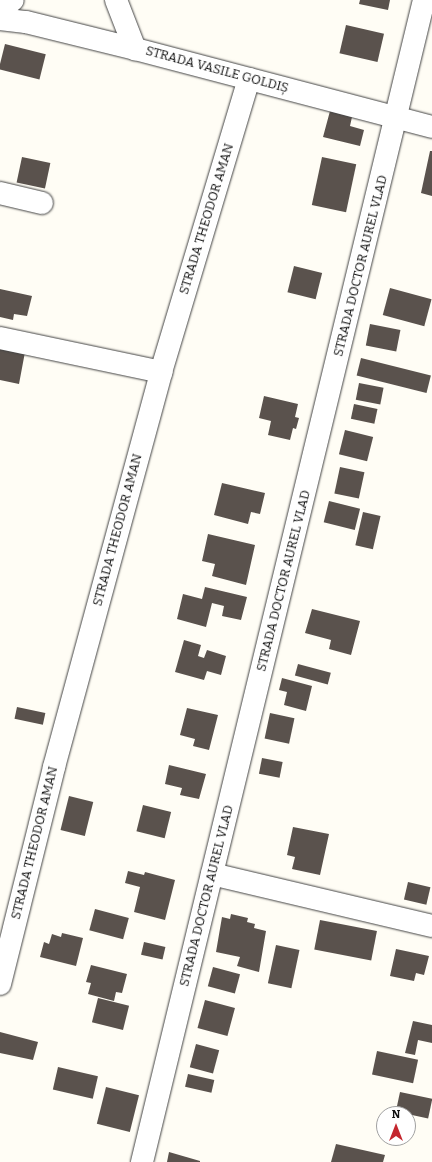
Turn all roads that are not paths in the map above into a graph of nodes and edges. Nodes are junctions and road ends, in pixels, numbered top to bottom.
1 (13, 0) edge
2 (116, 0) edge
3 (424, 0) edge
4 (0, 10) edge
5 (0, 19) edge
6 (135, 49) junction
7 (249, 79) junction
8 (397, 118) junction
9 (432, 127) edge
10 (0, 193) edge
11 (42, 203) dead end
12 (0, 338) edge
13 (161, 372) junction
14 (212, 874) junction
15 (432, 926) edge
16 (0, 984) edge
17 (142, 1162) edge

1 - 4 street
2 - 6 street
3 - 8 street, STRADA DOCTOR AUREL VLAD
5 - 6 street, STRADA VASILE GOLDIȘ
6 - 7 street, STRADA VASILE GOLDIȘ
7 - 8 street, STRADA VASILE GOLDIȘ
7 - 13 street, STRADA THEODOR AMAN
8 - 9 street, STRADA VASILE GOLDIȘ
8 - 14 street, STRADA DOCTOR AUREL VLAD
10 - 11 street
12 - 13 street
13 - 16 street, STRADA THEODOR AMAN
14 - 15 street
14 - 17 street, STRADA DOCTOR AUREL VLAD

